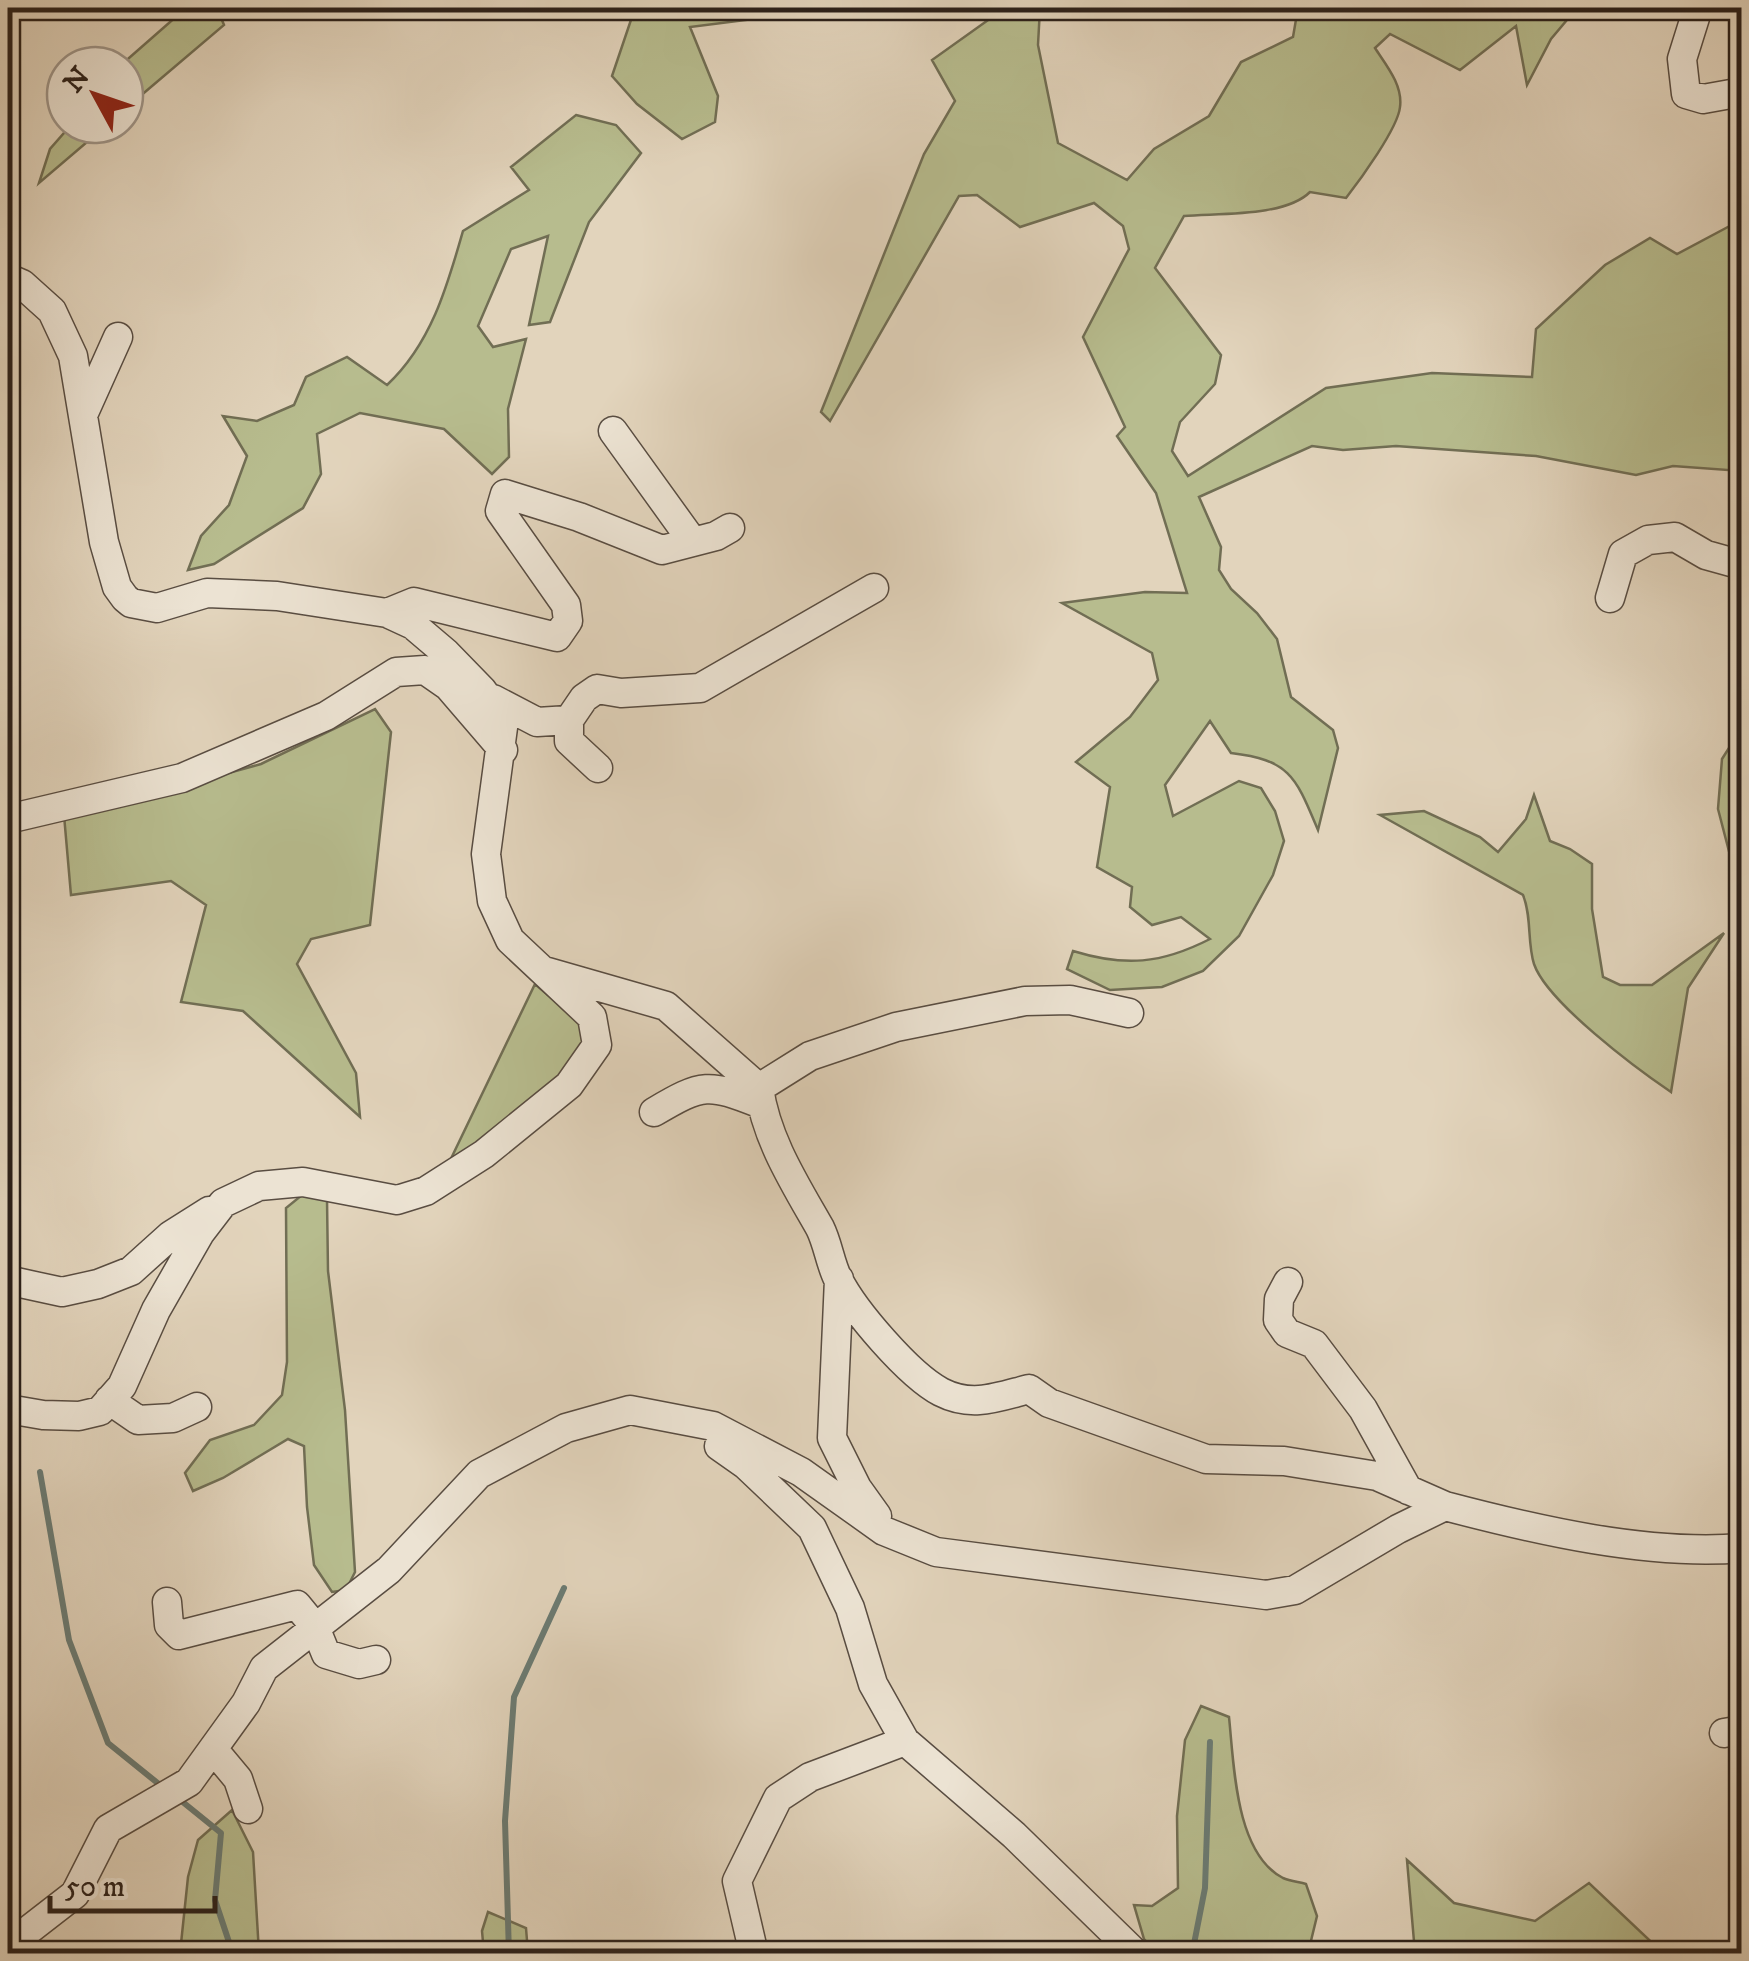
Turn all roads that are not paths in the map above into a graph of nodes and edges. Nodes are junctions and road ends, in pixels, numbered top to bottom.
1 (1698, 8) edge
2 (1742, 92) edge
3 (8, 278) edge
4 (118, 336) dead end
5 (82, 416) junction
6 (614, 431) dead end
7 (730, 528) dead end
8 (694, 542) junction
9 (1742, 565) edge
10 (874, 588) dead end
11 (1610, 598) dead end
12 (388, 613) junction
13 (487, 696) junction
14 (569, 720) junction
15 (502, 750) junction
16 (598, 768) dead end
17 (8, 819) edge
18 (543, 971) junction
19 (1128, 1013) dead end
20 (761, 1096) junction
21 (654, 1112) dead end
22 (224, 1202) junction
23 (838, 1280) junction
24 (16, 1282) dead end
25 (1288, 1282) dead end
26 (109, 1400) junction
27 (197, 1407) dead end
28 (8, 1408) edge
29 (680, 1420) junction
30 (1408, 1490) junction
31 (1445, 1506) junction
32 (890, 1534) junction
33 (1742, 1548) edge
34 (166, 1602) dead end
35 (316, 1626) junction
36 (376, 1660) dead end
37 (905, 1742) junction
38 (213, 1749) junction
39 (248, 1809) dead end
40 (8, 1946) edge
41 (754, 1954) edge
42 (1136, 1954) edge

1 - 2 street
3 - 5 street
4 - 5 street
5 - 12 street
6 - 8 street
7 - 8 street
8 - 12 street
9 - 11 street
10 - 14 street
12 - 13 street
13 - 14 street
13 - 15 street
14 - 16 street
15 - 17 street
15 - 18 street
18 - 20 street
18 - 22 street
19 - 20 street
20 - 21 street
20 - 23 street
22 - 24 street
22 - 26 street
23 - 30 street
23 - 32 street
25 - 30 street
26 - 27 street
26 - 28 street
29 - 32 street
29 - 35 street
29 - 37 street
30 - 31 street
31 - 32 street
31 - 33 street
34 - 35 street
35 - 36 street
35 - 38 street
37 - 41 street
37 - 42 street
38 - 39 street
38 - 40 street

